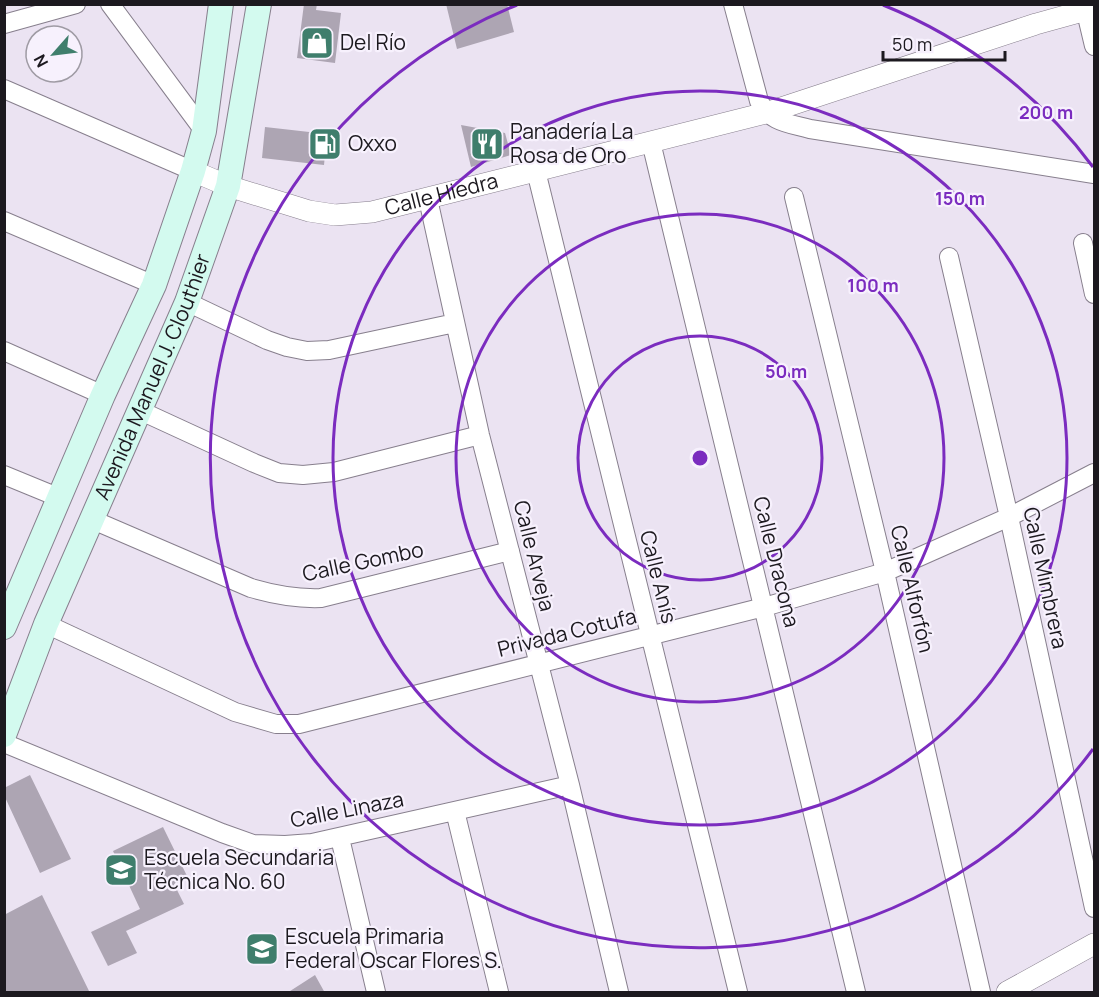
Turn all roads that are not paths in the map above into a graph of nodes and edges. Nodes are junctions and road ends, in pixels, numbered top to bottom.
1 (76, 4) edge
2 (110, 4) edge
3 (221, 4) edge
4 (258, 4) edge
5 (733, 4) edge
6 (1088, 8) edge
7 (4, 24) edge
8 (1095, 46) edge
9 (4, 89) edge
10 (766, 113) junction
11 (204, 131) junction
12 (651, 142) junction
13 (193, 171) junction
14 (536, 171) junction
15 (1095, 174) edge
16 (228, 186) junction
17 (794, 197) dead end
18 (428, 199) junction
19 (4, 221) edge
20 (1083, 243) dead end
21 (949, 257) dead end
22 (154, 285) junction
23 (1095, 294) edge
24 (187, 302) junction
25 (455, 323) junction
26 (4, 351) edge
27 (103, 394) junction
28 (141, 411) junction
29 (480, 435) junction
30 (1095, 473) edge
31 (4, 475) edge
32 (60, 498) junction
33 (1009, 517) junction
34 (93, 520) junction
35 (510, 551) junction
36 (885, 572) junction
37 (764, 607) junction
38 (7, 614) edge
39 (46, 624) junction
40 (650, 636) junction
41 (538, 663) junction
42 (4, 735) edge
43 (4, 743) edge
44 (570, 785) junction
45 (455, 811) junction
46 (340, 838) junction
47 (1095, 908) edge
48 (1095, 944) edge
49 (376, 993) edge
50 (499, 993) edge
51 (619, 993) edge
52 (738, 993) edge
53 (856, 993) edge
54 (981, 993) edge
55 (1007, 993) edge

1 - 7 street
2 - 11 street
3 - 11 main road, Avenida Manuel J. Clouthier
4 - 16 main road, Avenida Manuel J. Clouthier
5 - 10 street
6 - 8 street
6 - 10 street, Calle Hiedra
9 - 13 street, Calle Hiedra
10 - 12 street, Calle Hiedra
10 - 15 street
11 - 13 main road, Avenida Manuel J. Clouthier
12 - 14 street, Calle Hiedra
12 - 37 street, Calle Dracona
13 - 16 street, Calle Hiedra
13 - 22 main road, Avenida Manuel J. Clouthier
14 - 18 street, Calle Hiedra
14 - 40 street, Calle Anís
16 - 18 street, Calle Hiedra
16 - 24 main road, Avenida Manuel J. Clouthier
17 - 36 street, Calle Alforfón
18 - 25 street, Calle Arveja
19 - 22 street
20 - 23 street
21 - 33 street, Calle Mimbrera
22 - 27 main road, Avenida Manuel J. Clouthier
24 - 25 street
24 - 28 main road, Avenida Manuel J. Clouthier
25 - 29 street, Calle Arveja
26 - 27 street
27 - 32 main road, Avenida Manuel J. Clouthier
28 - 29 street
28 - 34 main road, Avenida Manuel J. Clouthier
29 - 35 street, Calle Arveja
30 - 33 street, Privada Cotufa
31 - 32 street
32 - 38 main road, Avenida Manuel J. Clouthier
33 - 36 street, Privada Cotufa
33 - 47 street, Calle Mimbrera
34 - 35 street, Calle Gombo
34 - 39 main road, Avenida Manuel J. Clouthier
35 - 41 street, Calle Arveja
36 - 37 street, Privada Cotufa
36 - 54 street, Calle Alforfón
37 - 40 street, Privada Cotufa
37 - 53 street, Calle Dracona
39 - 41 street, Privada Cotufa
39 - 42 main road, Avenida Manuel J. Clouthier
40 - 41 street, Privada Cotufa
40 - 52 street, Calle Anís
41 - 44 street, Calle Arveja
43 - 46 street, Calle Linaza
44 - 45 street, Calle Linaza
44 - 51 street, Calle Arveja
45 - 46 street, Calle Linaza
45 - 50 street
46 - 49 street
48 - 55 street

